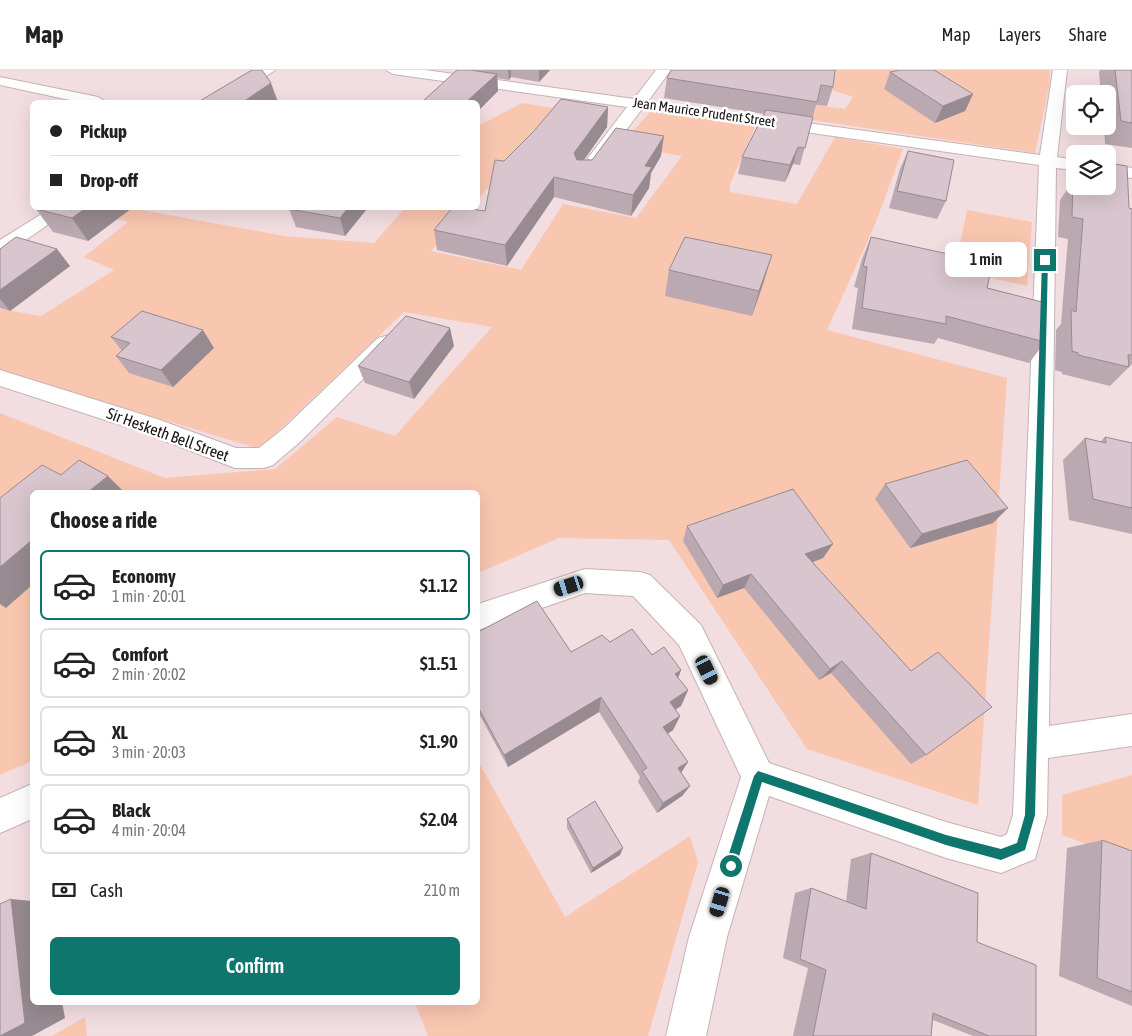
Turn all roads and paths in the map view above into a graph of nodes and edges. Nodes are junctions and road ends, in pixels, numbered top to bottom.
1 (268, 70) edge
2 (393, 70) edge
3 (664, 70) edge
4 (1060, 70) edge
5 (0, 81) edge
6 (89, 100) edge
7 (223, 100) edge
8 (638, 103) junction
9 (1048, 161) junction
10 (1066, 164) edge
11 (589, 168) edge
12 (1116, 171) edge
13 (1132, 173) edge
14 (60, 210) edge
15 (0, 249) edge
16 (399, 329) edge
17 (0, 378) edge
18 (480, 616) edge
19 (1132, 730) edge
20 (1032, 744) junction
21 (758, 776) junction
22 (30, 802) edge
23 (0, 816) edge
24 (686, 1036) edge

1 - 7 street
2 - 8 street, Jean Maurice Prudent Street
3 - 8 street
4 - 9 street
5 - 6 street
8 - 9 street, Jean Maurice Prudent Street
8 - 11 street
9 - 10 street, Jean Maurice Prudent Street
9 - 20 street
12 - 13 street
14 - 15 street
16 - 17 street, Sir Hesketh Bell Street
18 - 21 street
19 - 20 street
20 - 21 street
21 - 24 street
22 - 23 street

